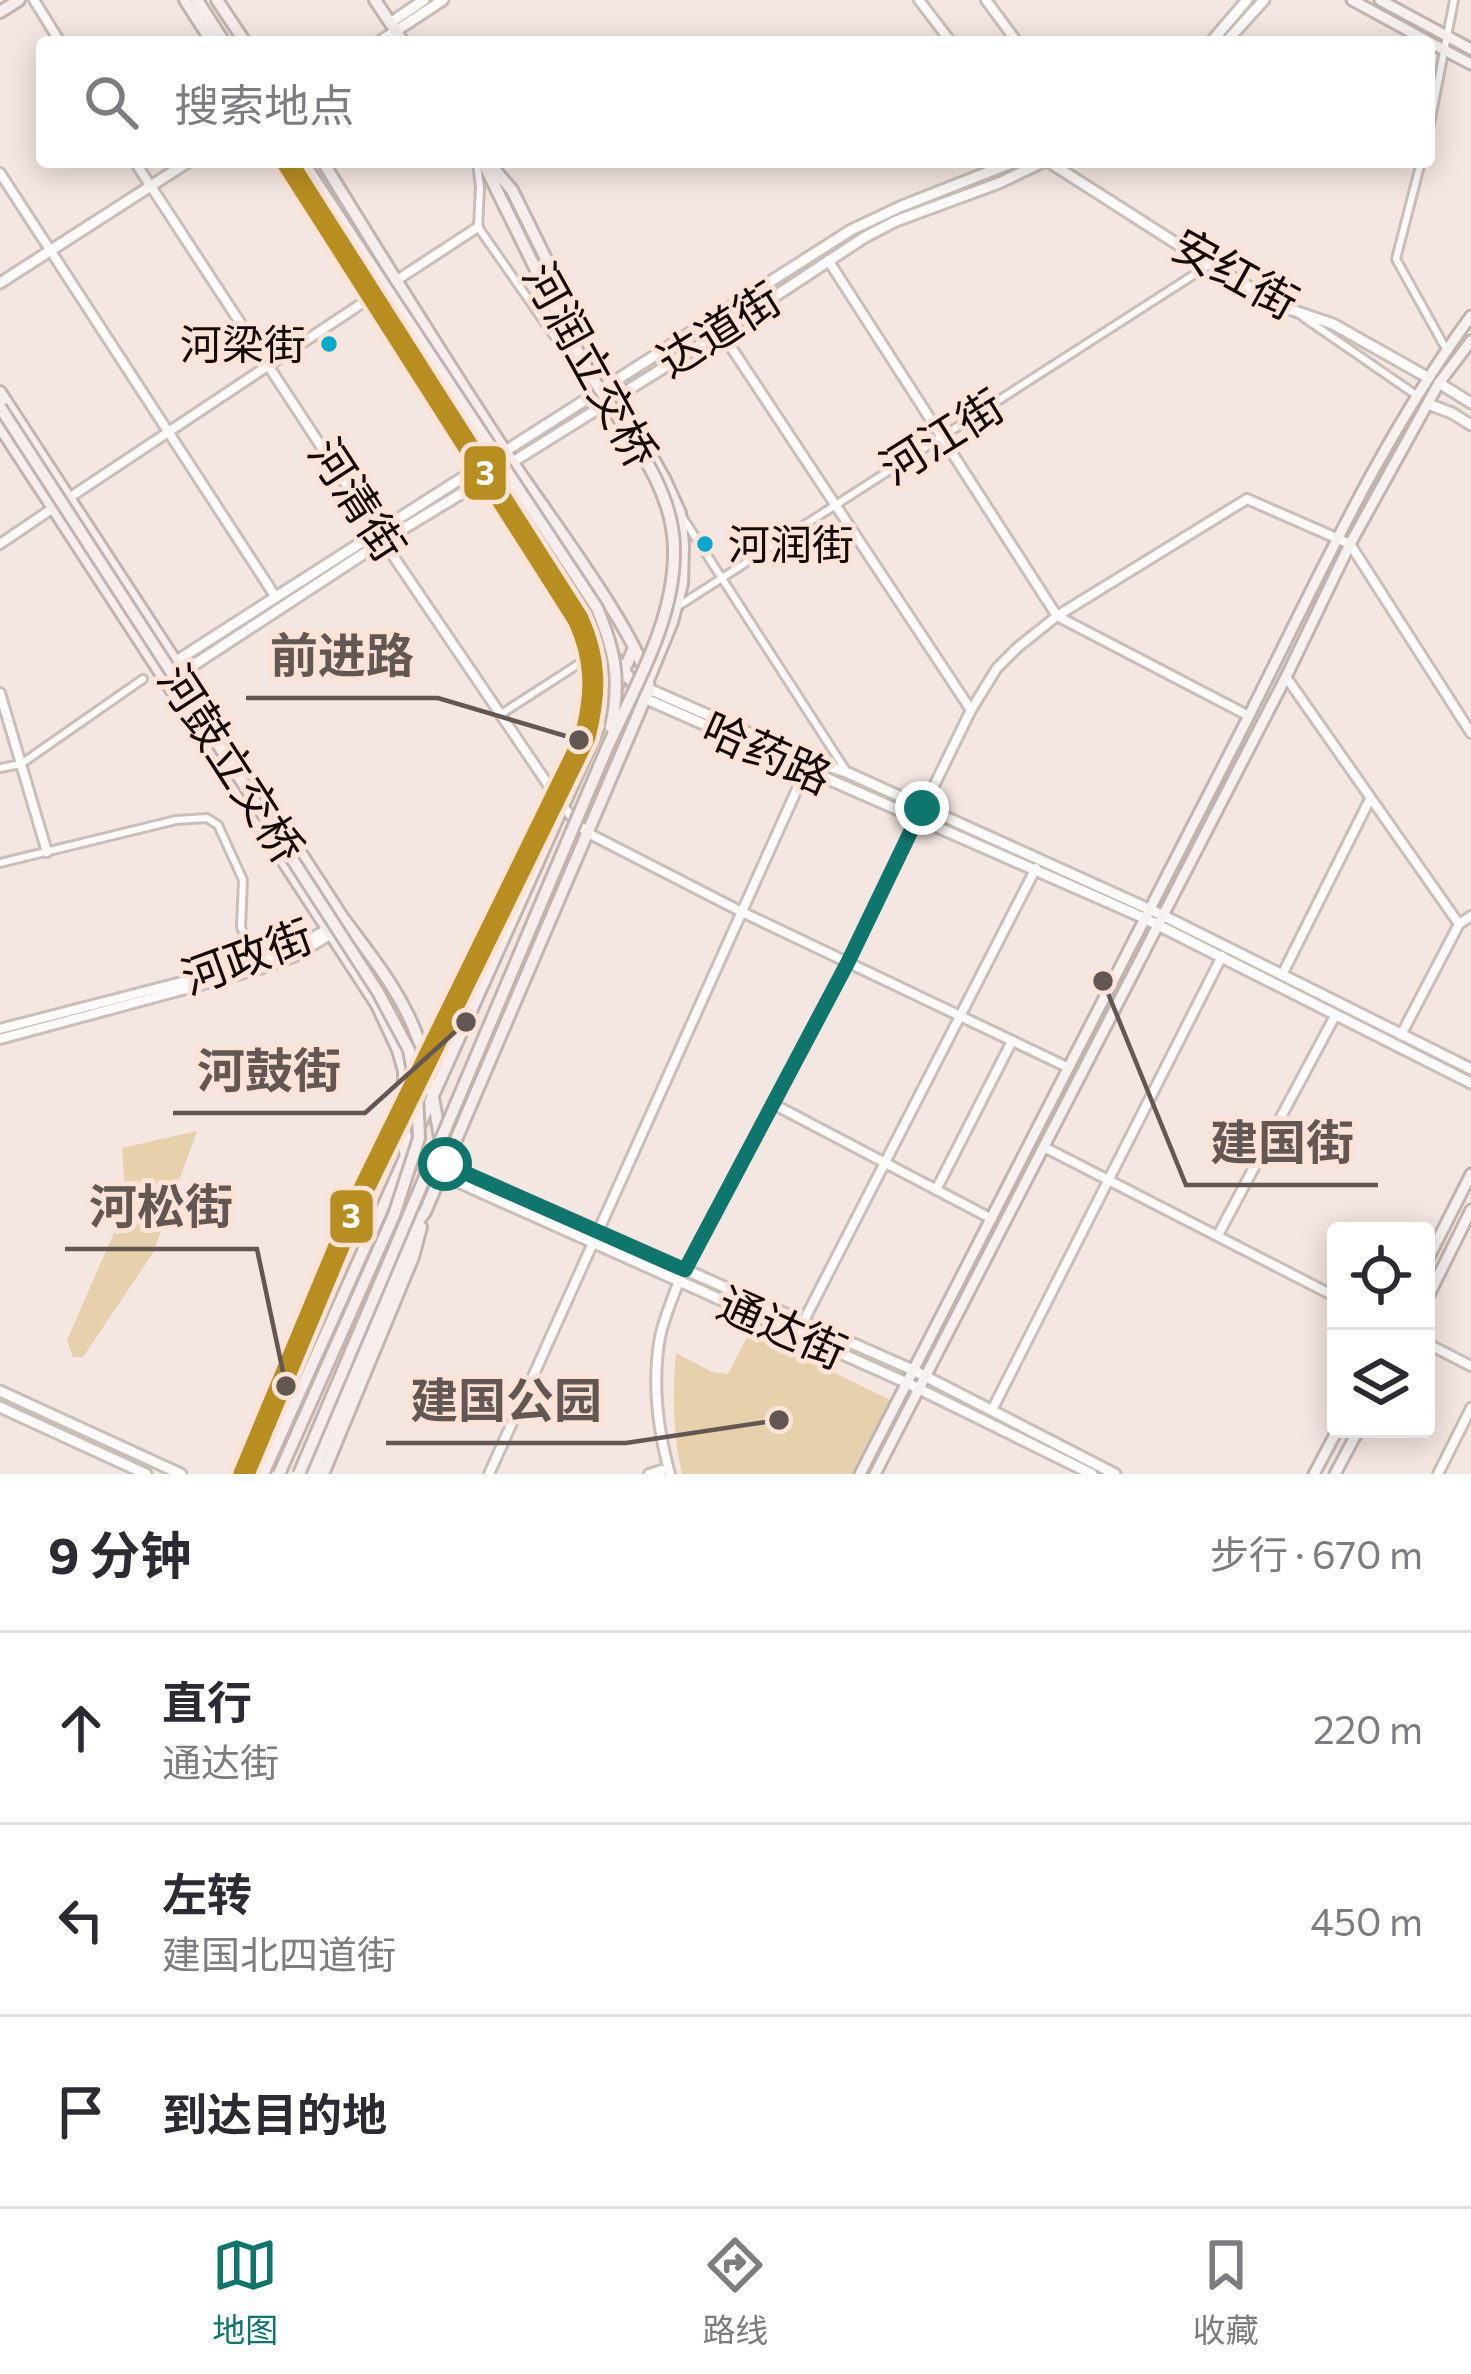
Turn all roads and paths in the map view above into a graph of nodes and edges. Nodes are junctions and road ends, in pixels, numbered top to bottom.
1 (19, 0) edge
2 (34, 0) edge
3 (184, 0) edge
4 (197, 0) edge
5 (217, 0) edge
6 (375, 0) edge
7 (424, 0) edge
8 (443, 0) edge
9 (919, 0) edge
10 (986, 0) edge
11 (1247, 0) edge
12 (1264, 0) edge
13 (1352, 0) edge
14 (1380, 0) edge
15 (1454, 0) edge
16 (0, 12) edge
17 (396, 32) edge
18 (56, 36) edge
19 (208, 36) edge
20 (220, 36) edge
21 (241, 36) edge
22 (946, 36) edge
23 (1013, 36) edge
24 (1216, 36) edge
25 (1231, 36) edge
26 (1418, 36) edge
27 (1446, 36) junction
28 (1435, 45) edge
29 (1471, 49) edge
30 (1444, 50) junction
31 (1471, 64) edge
32 (1435, 97) edge
33 (139, 168) edge
34 (179, 168) edge
35 (294, 168) edge
36 (307, 168) edge
37 (327, 168) edge
38 (482, 168) edge
39 (485, 168) edge
40 (488, 168) edge
41 (999, 168) edge
42 (1033, 168) edge
43 (1056, 168) edge
44 (1419, 168) edge
45 (0, 173) edge
46 (151, 187) junction
47 (478, 227) junction
48 (49, 251) junction
49 (827, 260) junction
50 (1210, 265) junction
51 (396, 281) junction
52 (0, 283) edge
53 (375, 294) junction
54 (1289, 309) junction
55 (1471, 316) edge
56 (721, 332) junction
57 (1471, 341) edge
58 (1446, 350) junction
59 (268, 363) junction
60 (1427, 376) junction
61 (1439, 383) junction
62 (612, 389) junction
63 (0, 392) edge
64 (594, 394) junction
65 (1416, 395) junction
66 (1471, 403) edge
67 (1428, 404) junction
68 (0, 407) edge
69 (1471, 424) edge
70 (0, 427) edge
71 (166, 431) junction
72 (941, 439) junction
73 (509, 456) junction
74 (490, 468) junction
75 (68, 498) junction
76 (836, 504) junction
77 (54, 508) junction
78 (680, 513) junction
79 (380, 536) junction
80 (1336, 539) junction
81 (0, 544) edge
82 (1350, 544) junction
83 (722, 578) junction
84 (275, 596) junction
85 (677, 607) junction
86 (1057, 616) junction
87 (605, 647) junction
88 (634, 648) junction
89 (175, 662) junction
90 (624, 671) junction
91 (183, 673) junction
92 (164, 676) junction
93 (1286, 677) junction
94 (143, 679) dead end
95 (647, 688) junction
96 (0, 693) edge
97 (971, 710) junction
98 (501, 714) junction
99 (1249, 716) junction
100 (1471, 733) edge
101 (607, 748) junction
102 (21, 764) junction
103 (807, 765) junction
104 (0, 768) edge
105 (846, 772) junction
106 (1370, 799) junction
107 (564, 808) junction
108 (920, 813) junction
109 (586, 832) junction
110 (47, 852) junction
111 (0, 863) edge
112 (1036, 868) junction
113 (740, 910) junction
114 (1147, 913) junction
115 (1471, 916) edge
116 (343, 918) junction
117 (1160, 919) junction
118 (1459, 924) junction
119 (328, 932) junction
120 (1222, 956) junction
121 (848, 962) junction
122 (255, 963) junction
123 (1282, 975) junction
124 (1336, 1015) junction
125 (958, 1016) junction
126 (0, 1029) edge
127 (1401, 1035) junction
128 (0, 1039) edge
129 (418, 1040) junction
130 (460, 1041) junction
131 (1012, 1041) junction
132 (1066, 1067) junction
133 (1471, 1069) edge
134 (1471, 1083) edge
135 (433, 1097) junction
136 (773, 1104) junction
137 (1044, 1147) junction
138 (405, 1157) junction
139 (884, 1163) junction
140 (443, 1170) junction
141 (1471, 1174) edge
142 (1111, 1180) junction
143 (936, 1190) junction
144 (1471, 1210) edge
145 (425, 1212) junction
146 (992, 1219) junction
147 (1218, 1234) junction
148 (594, 1236) junction
149 (1435, 1245) edge
150 (685, 1270) junction
151 (679, 1281) junction
152 (1435, 1283) edge
153 (1327, 1292) edge
154 (803, 1322) junction
155 (797, 1334) junction
156 (1435, 1348) edge
157 (1471, 1366) edge
158 (913, 1370) junction
159 (925, 1377) junction
160 (907, 1383) junction
161 (919, 1389) junction
162 (0, 1391) edge
163 (0, 1407) edge
164 (1471, 1408) edge
165 (992, 1411) junction
166 (1333, 1438) edge
167 (1354, 1438) edge
168 (669, 1471) edge
169 (146, 1474) edge
170 (182, 1474) edge
171 (263, 1474) edge
172 (279, 1474) edge
173 (299, 1474) edge
174 (312, 1474) edge
175 (323, 1474) edge
176 (489, 1474) edge
177 (649, 1474) edge
178 (860, 1474) edge
179 (875, 1474) edge
180 (1092, 1474) edge
181 (1115, 1474) edge
182 (1314, 1474) edge
183 (1335, 1474) edge
184 (1438, 1474) edge

1 - 16 highway
2 - 18 street
3 - 19 highway
4 - 20 highway
5 - 21 highway
6 - 17 highway
7 - 17 main road
8 - 17 main road
9 - 22 street
10 - 23 street
11 - 24 main road
12 - 25 main road
13 - 26 main road
14 - 27 main road
15 - 27 street
27 - 29 main road
27 - 30 street
28 - 30 main road
30 - 31 main road
30 - 32 street
33 - 46 street, 河清街
34 - 46 main road
35 - 53 highway, 哈药路
36 - 101 highway, bridge
37 - 51 highway
38 - 47 street
39 - 101 highway, 河润立交桥, bridge
40 - 62 highway
41 - 62 main road, 达道街
42 - 49 main road, 达道街
43 - 50 main road, 安红街
44 - 58 street
45 - 48 street
46 - 48 main road
46 - 59 street, 河清街
47 - 51 street
47 - 64 street
48 - 52 main road
48 - 71 street
49 - 56 main road, 达道街
49 - 72 street
50 - 54 main road, 安红街
50 - 72 street, 河江街
51 - 53 street
51 - 73 highway
53 - 59 street
53 - 74 highway, 哈药路
54 - 60 main road, 安红街
54 - 65 street
55 - 58 main road
56 - 62 main road, 达道街
56 - 76 street
57 - 61 main road
58 - 60 main road
59 - 71 street
59 - 79 street, 河清街
60 - 65 main road
61 - 66 main road
61 - 67 main road
62 - 64 main road, 达道街
62 - 73 main road, 达道街
62 - 78 highway
63 - 75 highway
64 - 73 main road, 达道街
65 - 80 main road
67 - 69 main road
67 - 82 main road
68 - 172 highway, 河鼓立交桥, bridge
70 - 77 highway
71 - 75 street
71 - 84 street
72 - 76 street, 河江街
72 - 86 street
73 - 74 main road, 达道街
73 - 88 highway
74 - 79 main road, 达道街
74 - 87 highway, 哈药路
75 - 77 street
75 - 89 highway
76 - 83 street, 河江街
76 - 97 street
77 - 81 street
77 - 92 highway
78 - 83 street
78 - 85 highway
79 - 84 main road
79 - 91 main road
79 - 98 street, 河清街
80 - 82 street
80 - 86 street
80 - 99 main road
82 - 93 main road
82 - 100 street
83 - 85 street, 河江街
83 - 105 street
84 - 89 main road
85 - 95 highway
86 - 97 street
86 - 99 street
87 - 90 highway, 哈药路
87 - 98 street
88 - 90 highway
88 - 95 highway
89 - 91 highway
89 - 92 main road
90 - 95 highway, 哈药路
90 - 107 highway
91 - 92 main road
91 - 116 highway
92 - 119 highway
93 - 106 street
93 - 117 main road
94 - 102 street
95 - 103 main road, 哈药路
95 - 109 highway
96 - 102 street
97 - 108 street
98 - 107 street, 河清街
99 - 114 main road
101 - 173 highway, bridge
102 - 104 street
102 - 110 street
103 - 105 main road, 哈药路
103 - 108 main road, 哈药路
103 - 113 street
105 - 108 main road, 哈药路
106 - 118 street
106 - 123 street
107 - 109 street, 河清街
107 - 130 highway
108 - 112 main road, 哈药路
108 - 114 main road, 哈药路
108 - 121 street
109 - 113 street
109 - 140 highway
110 - 111 street
110 - 122 street
112 - 114 main road, 哈药路
112 - 125 street
113 - 121 street
113 - 148 street
114 - 117 main road, 哈药路
114 - 132 main road
115 - 118 street
116 - 119 street, 河政街
116 - 129 highway
117 - 120 main road, 哈药路
117 - 123 main road, 哈药路
117 - 137 main road
118 - 127 street
119 - 122 street, 河政街
119 - 128 street, 河政街
119 - 138 highway
120 - 124 main road, 哈药路
120 - 142 street
121 - 125 street
121 - 136 street
122 - 126 street, 河政街
123 - 127 main road, 哈药路
124 - 134 main road, 哈药路
124 - 147 street
125 - 131 street
125 - 139 street
127 - 133 main road, 哈药路
129 - 130 highway
129 - 135 highway
130 - 135 highway
131 - 132 street
131 - 143 street
132 - 146 main road
135 - 138 highway
135 - 140 highway
136 - 139 street
136 - 150 street
137 - 142 street
137 - 159 main road
138 - 140 main road, 通达街
138 - 171 highway
139 - 143 street
139 - 154 street
140 - 145 highway
140 - 148 main road, 通达街
141 - 149 main road
142 - 147 street
142 - 165 street
143 - 146 street
144 - 152 main road
145 - 174 highway
145 - 175 highway
146 - 158 main road
147 - 153 street
148 - 150 main road, 通达街
148 - 151 main road, 通达街
148 - 176 street
150 - 151 street
150 - 154 main road, 通达街
151 - 155 main road, 通达街
151 - 168 street
154 - 155 street
154 - 158 main road, 通达街
155 - 160 main road, 通达街
156 - 157 street
158 - 159 main road, 通达街
158 - 160 main road
159 - 161 main road
159 - 165 main road, 通达街
160 - 161 main road, 通达街
160 - 178 main road
161 - 179 main road
161 - 180 main road, 通达街
162 - 170 main road
163 - 169 main road
164 - 184 street
165 - 181 main road, 通达街
166 - 182 main road
167 - 183 main road
168 - 177 street

